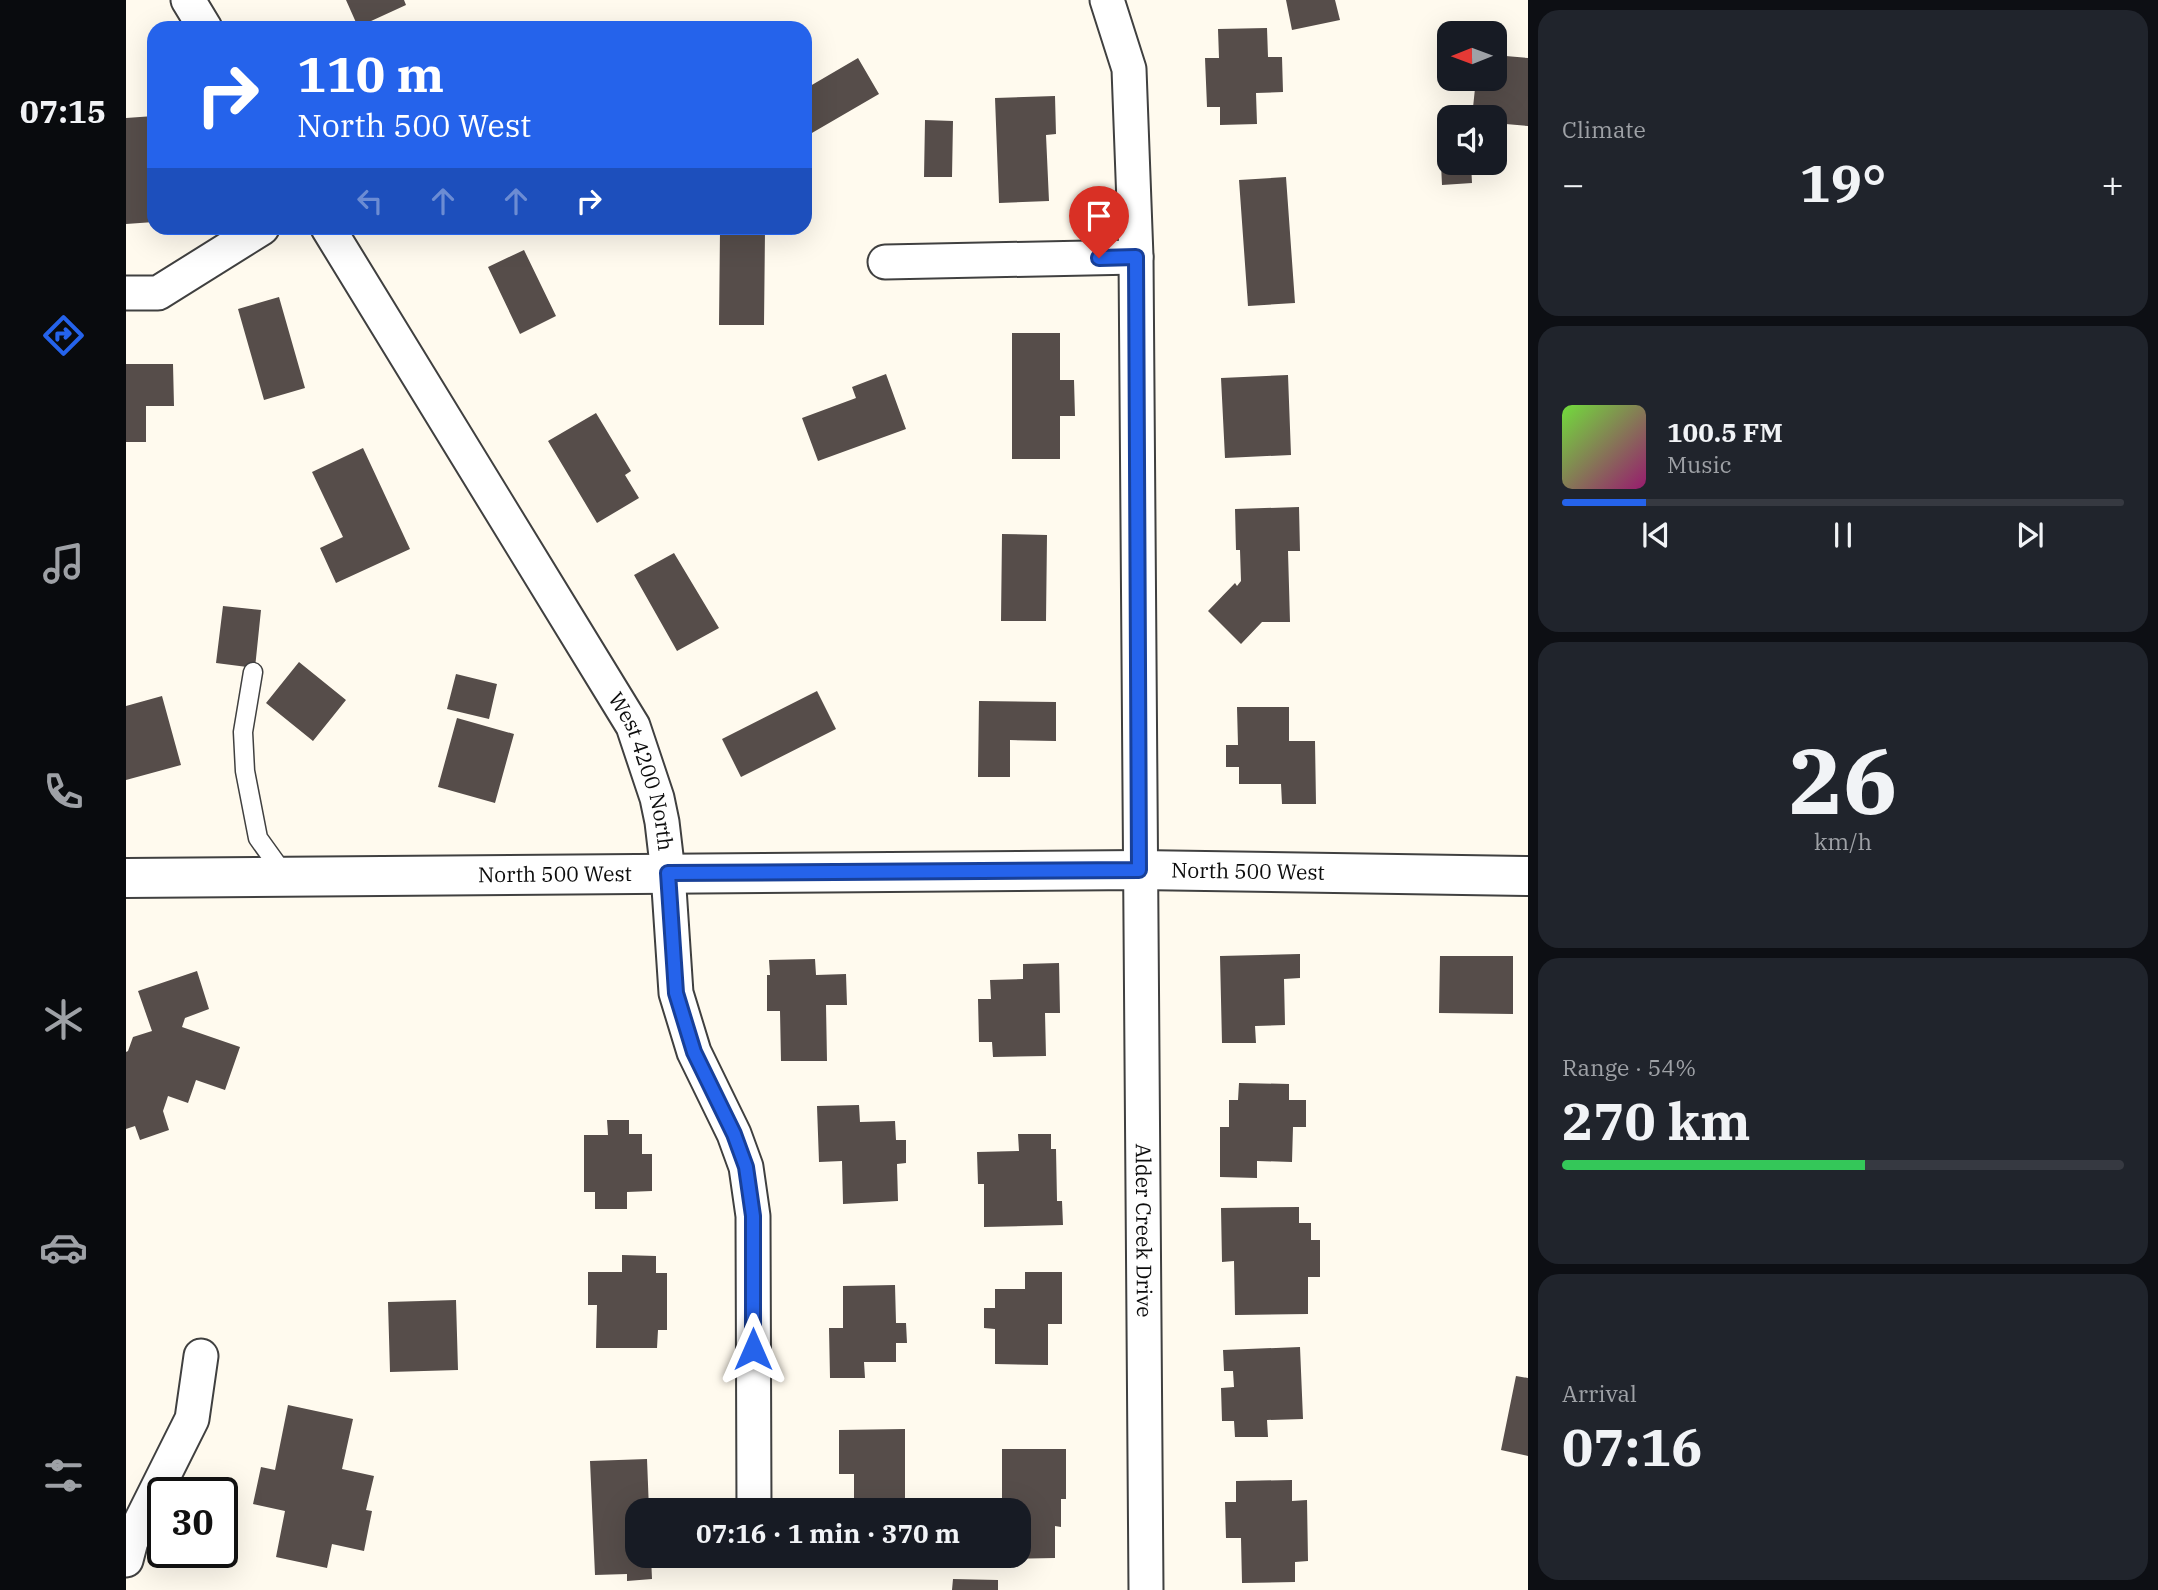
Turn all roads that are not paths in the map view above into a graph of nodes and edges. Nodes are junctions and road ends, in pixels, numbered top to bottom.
1 (188, 0) edge
2 (1107, 0) edge
3 (201, 21) edge
4 (251, 235) edge
5 (331, 235) edge
6 (1136, 257) junction
7 (885, 262) dead end
8 (126, 293) edge
9 (253, 671) dead end
10 (1139, 870) junction
11 (668, 873) junction
12 (1528, 876) edge
13 (286, 877) junction
14 (126, 878) edge
15 (201, 1356) dead end
16 (754, 1498) edge
17 (126, 1560) edge
18 (1146, 1590) edge

1 - 3 street
2 - 6 street, Alder Creek Drive
4 - 8 street
5 - 11 street, West 4200 North
6 - 7 street
6 - 10 street, Alder Creek Drive
9 - 13 lane
10 - 11 street, North 500 West
10 - 12 street, North 500 West
10 - 18 street, Alder Creek Drive
11 - 13 street, North 500 West
11 - 16 street, West 4200 North
13 - 14 street, North 500 West
15 - 17 street

